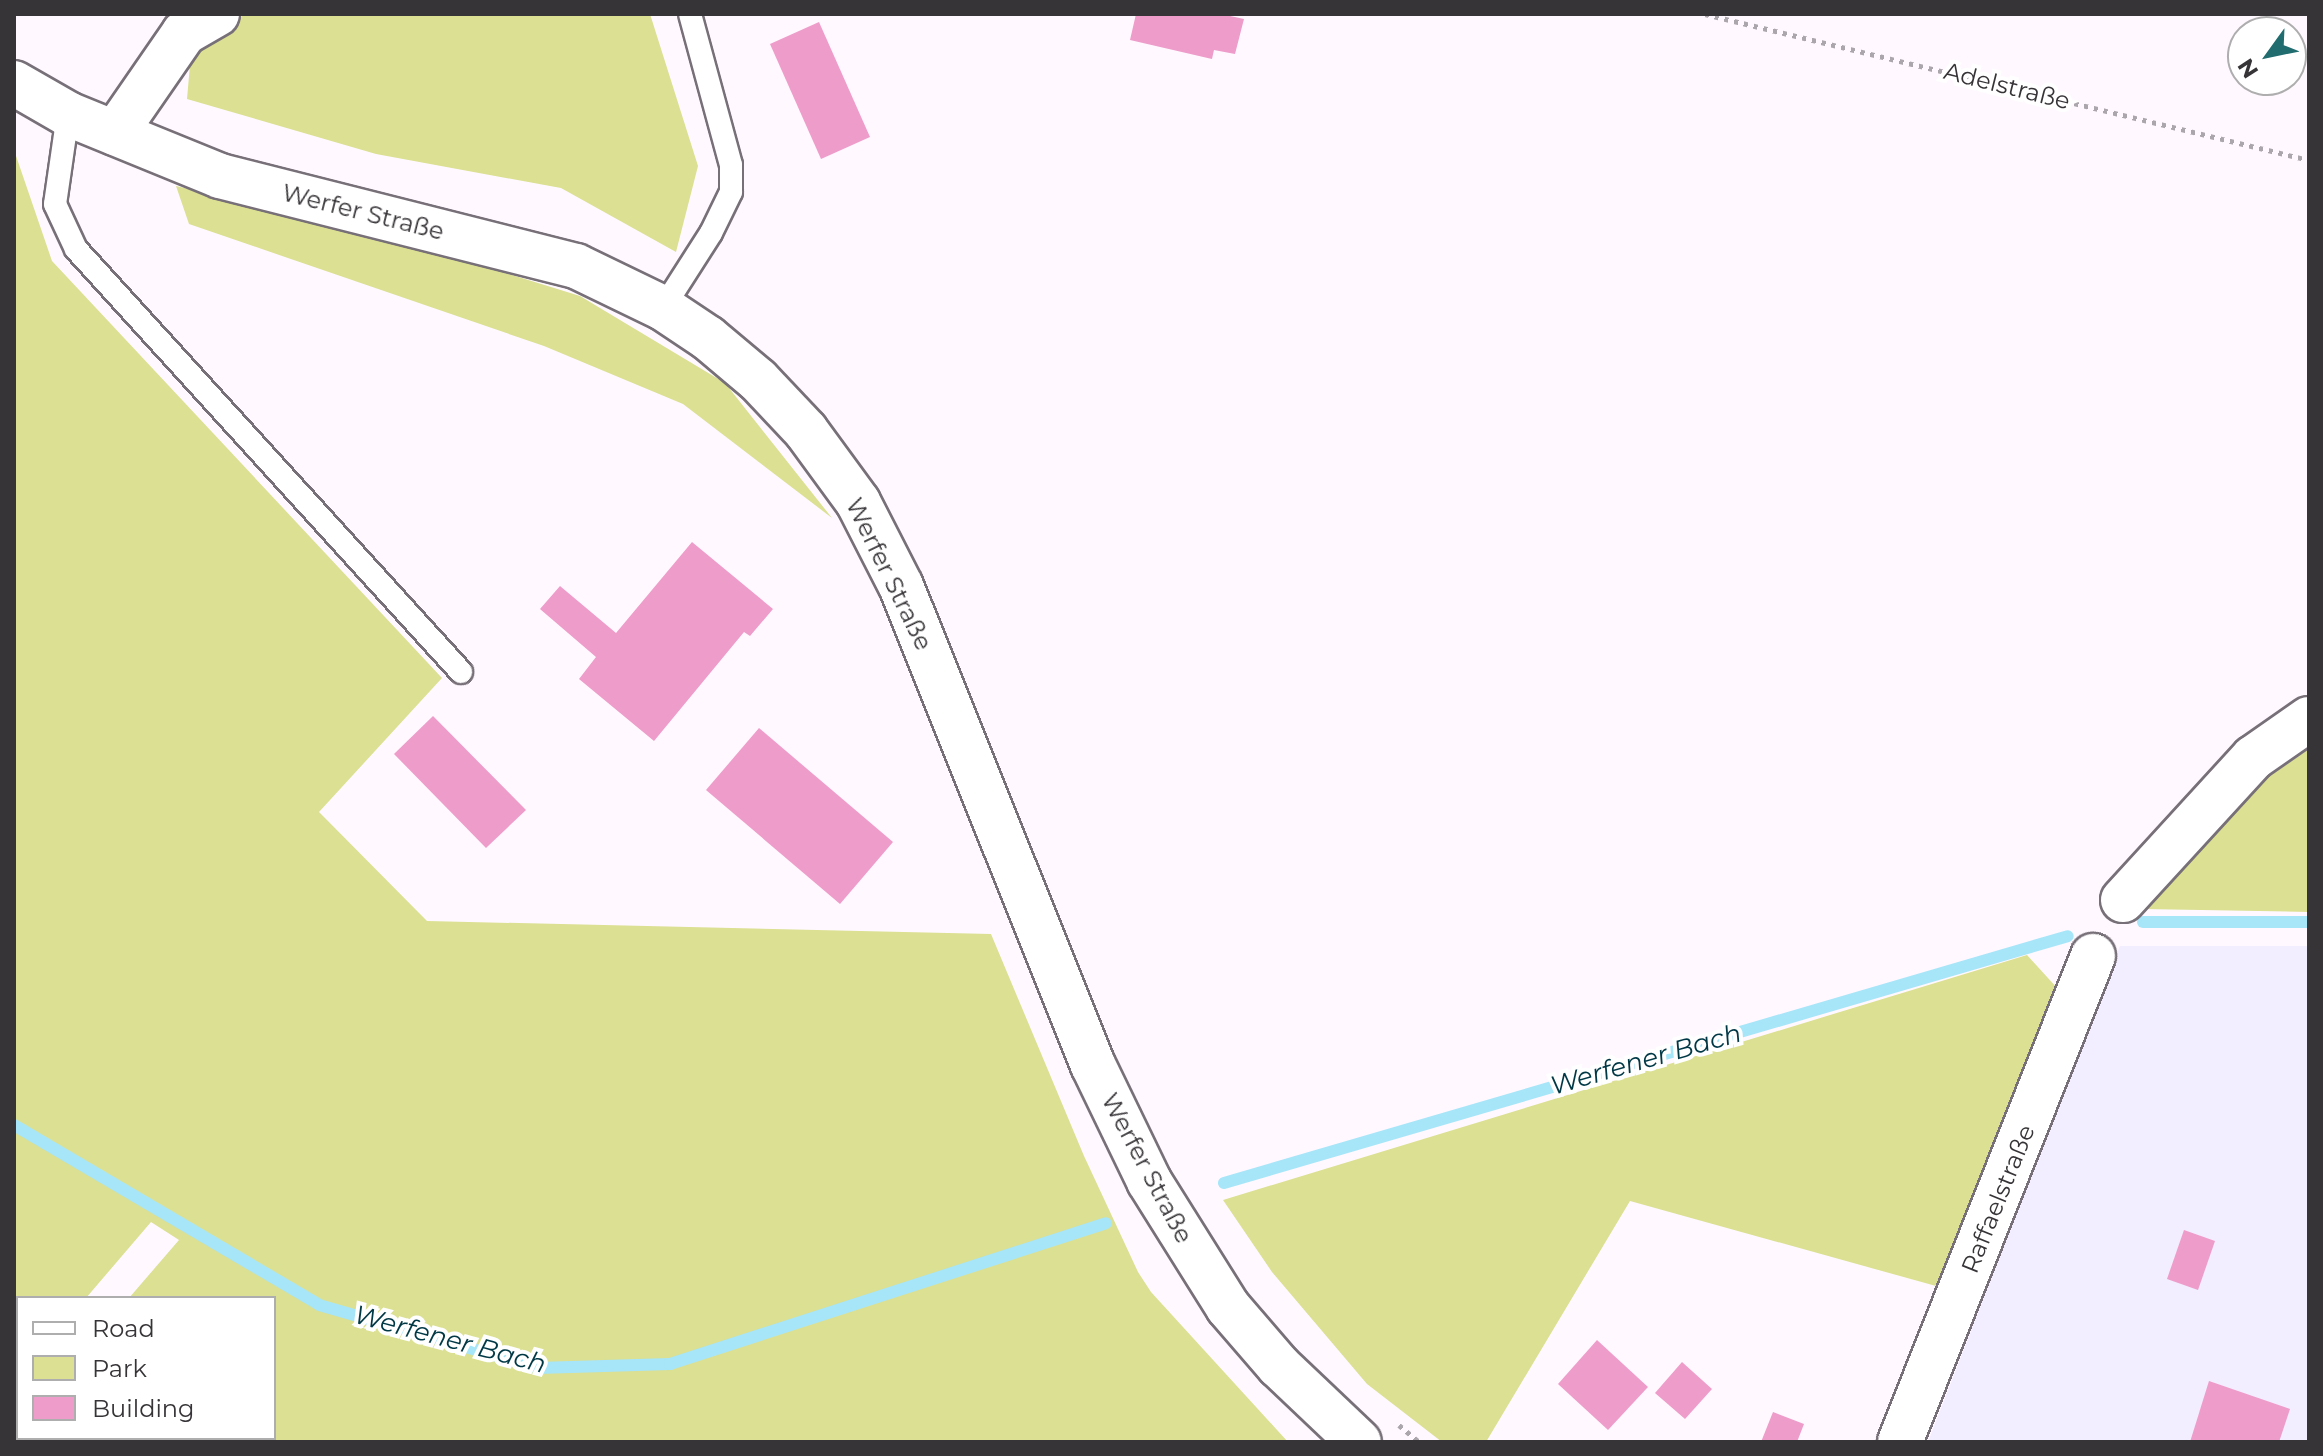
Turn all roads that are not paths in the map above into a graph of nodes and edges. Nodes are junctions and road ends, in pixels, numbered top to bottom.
1 (217, 14) edge
2 (690, 14) edge
3 (14, 83) edge
4 (68, 114) junction
5 (115, 133) junction
6 (663, 308) junction
7 (461, 672) dead end
8 (2309, 719) edge
9 (2123, 900) dead end
10 (2093, 956) dead end
11 (1378, 1433) edge
12 (1900, 1442) edge

1 - 5 street
2 - 6 lane
3 - 4 street, Werfer Straße
4 - 5 street, Werfer Straße
4 - 7 lane
5 - 6 street, Werfer Straße
6 - 11 street, Werfer Straße
8 - 9 street
10 - 12 street, Raffaelstraße

